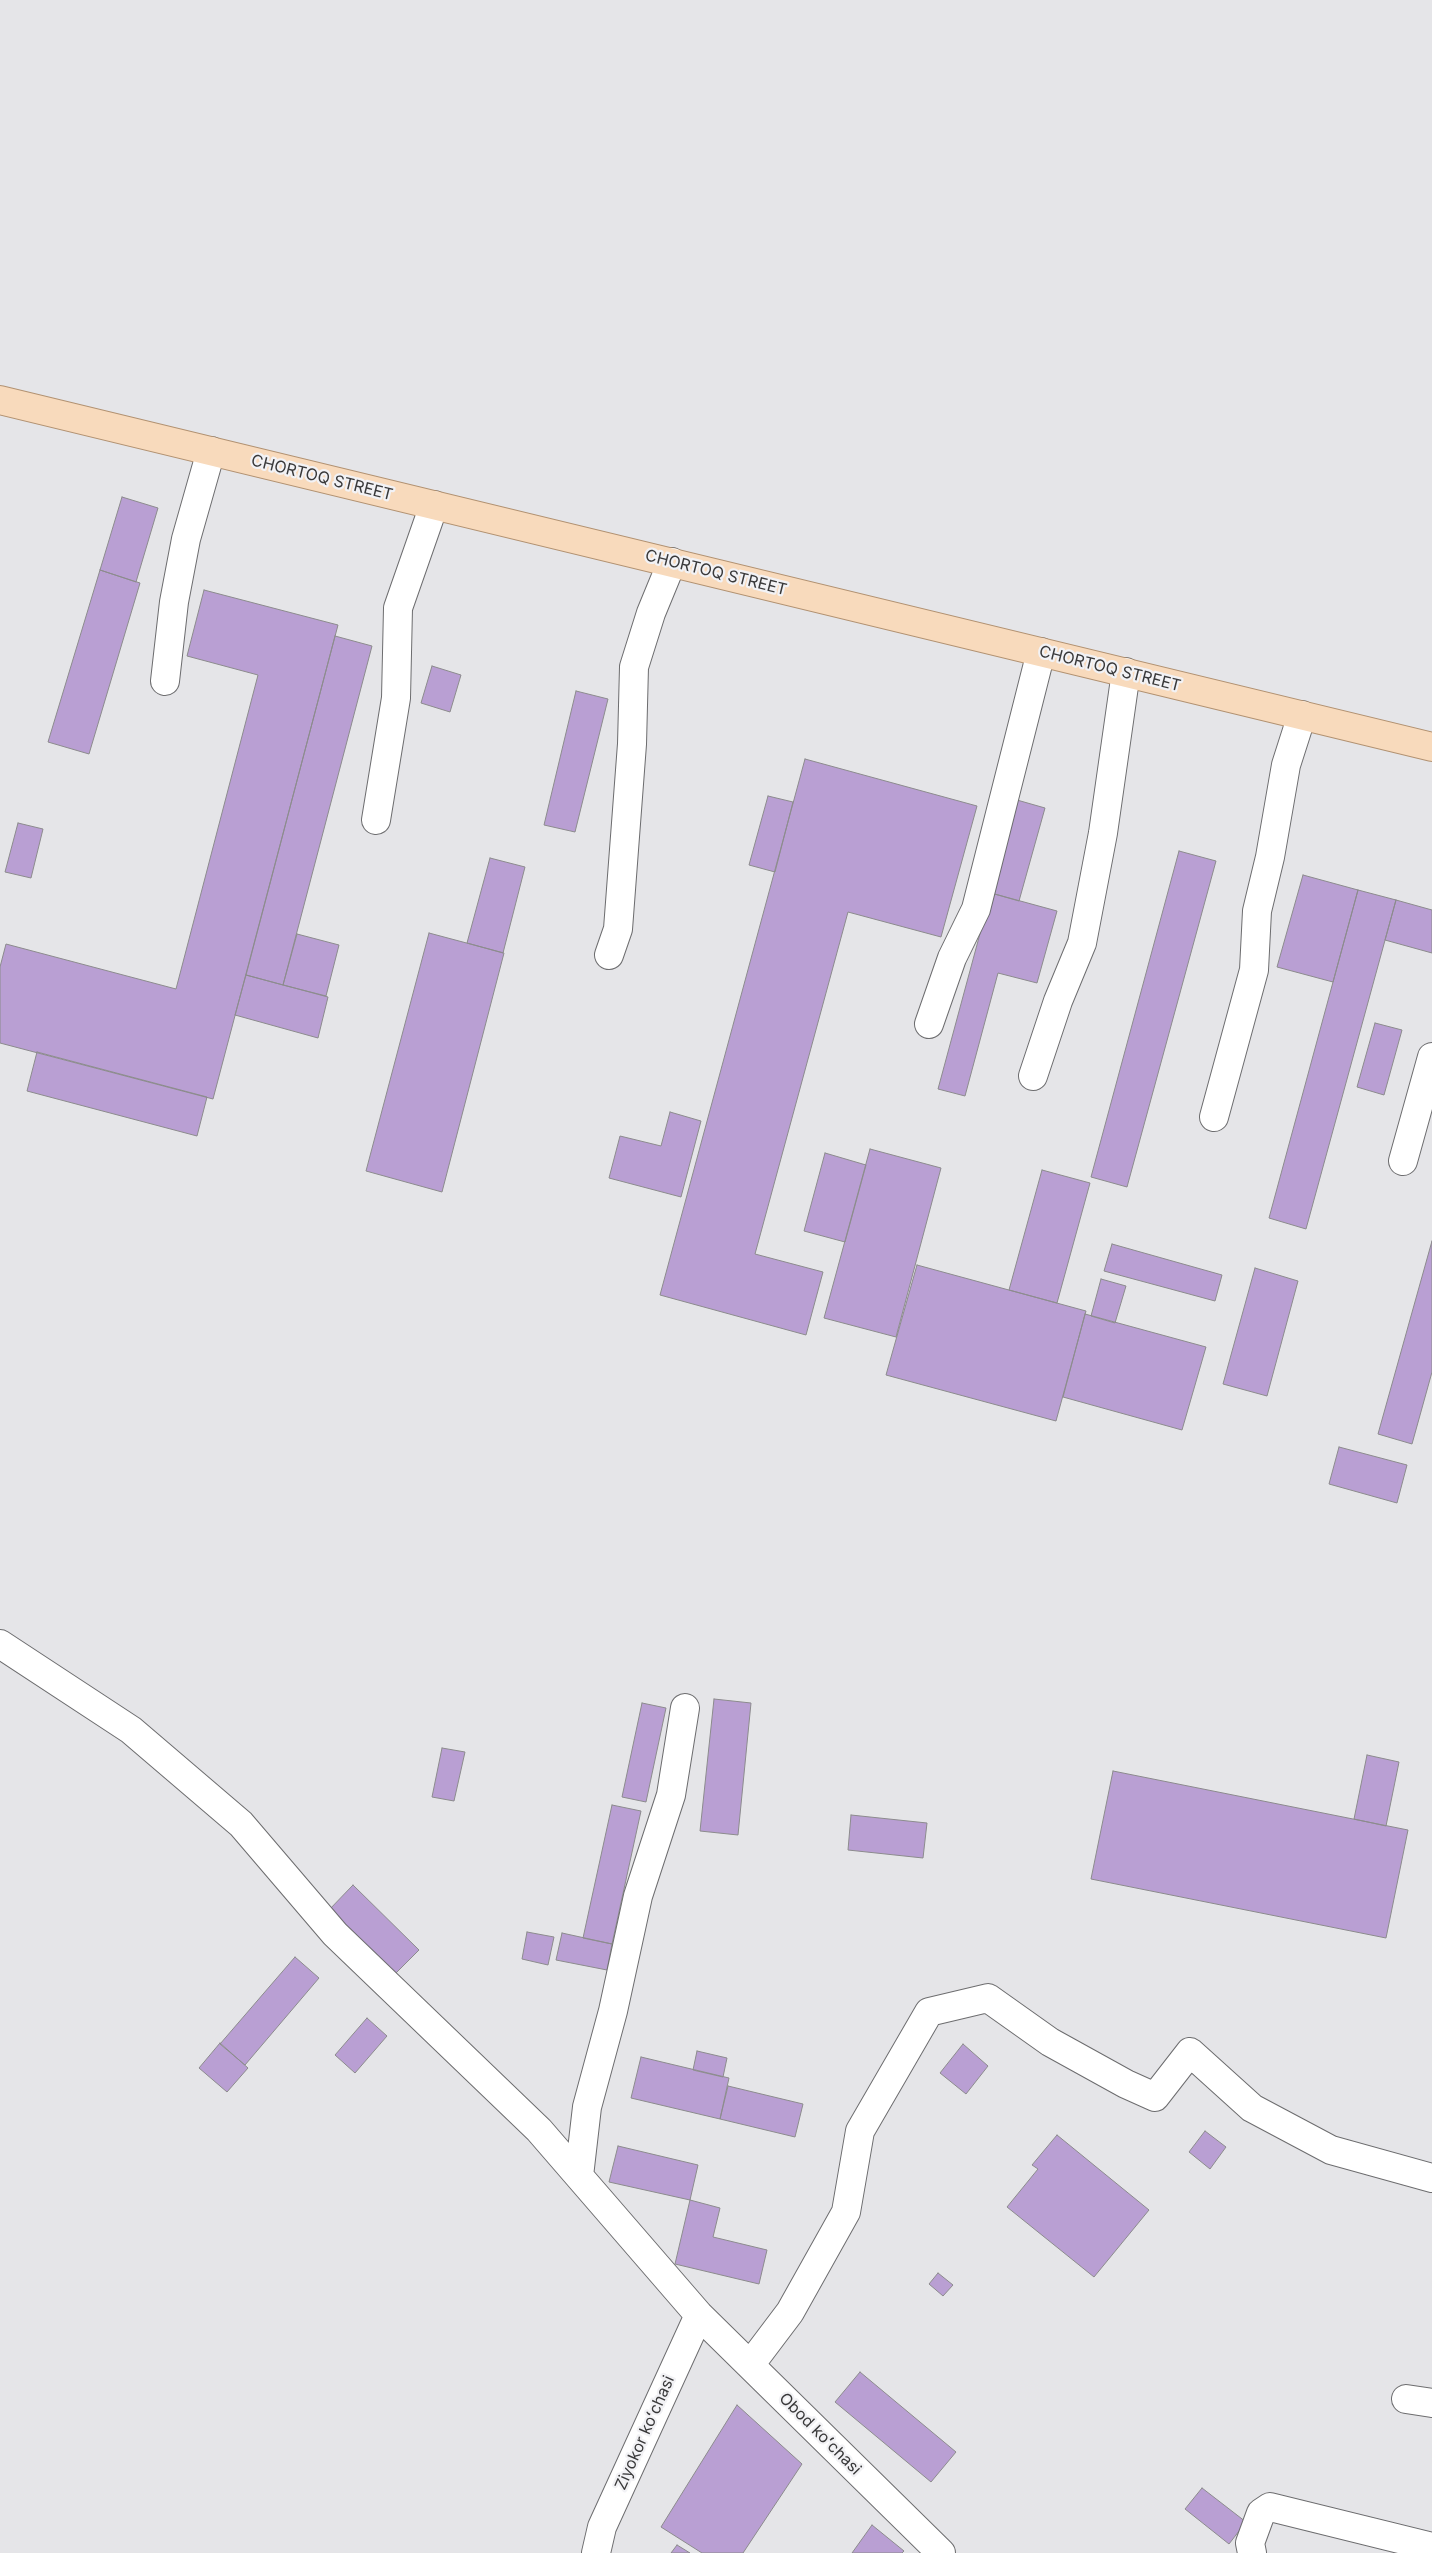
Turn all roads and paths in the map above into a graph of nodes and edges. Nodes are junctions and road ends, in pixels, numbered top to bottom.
1 (0, 400) edge
2 (211, 451) junction
3 (434, 505) junction
4 (672, 562) junction
5 (1041, 652) junction
6 (1126, 672) junction
7 (165, 681) dead end
8 (1302, 715) junction
9 (1432, 747) edge
10 (376, 820) dead end
11 (609, 955) dead end
12 (929, 1024) dead end
13 (1432, 1057) edge
14 (1034, 1076) dead end
15 (1214, 1117) dead end
16 (1404, 1161) dead end
17 (0, 1644) edge
18 (685, 1708) dead end
19 (579, 2176) junction
20 (1432, 2178) edge
21 (699, 2315) junction
22 (750, 2365) junction
23 (1406, 2399) dead end
24 (1432, 2403) edge
25 (1432, 2548) edge
26 (596, 2553) edge
27 (941, 2553) edge
28 (1252, 2553) edge

1 - 2 main road, CHORTOQ STREET
2 - 3 main road, CHORTOQ STREET
2 - 7 street
3 - 4 main road, CHORTOQ STREET
3 - 10 street
4 - 5 main road, CHORTOQ STREET
4 - 11 street
5 - 6 main road, CHORTOQ STREET
5 - 12 street
6 - 8 main road, CHORTOQ STREET
6 - 14 street
8 - 9 main road, CHORTOQ STREET
8 - 15 street
13 - 16 street
17 - 19 street, Obod koʻchasi
18 - 19 street
19 - 21 street, Obod koʻchasi
20 - 22 street
21 - 22 street, Obod koʻchasi
21 - 26 street, Ziyokor koʻchasi
22 - 27 street, Obod koʻchasi
23 - 24 street
25 - 28 street

